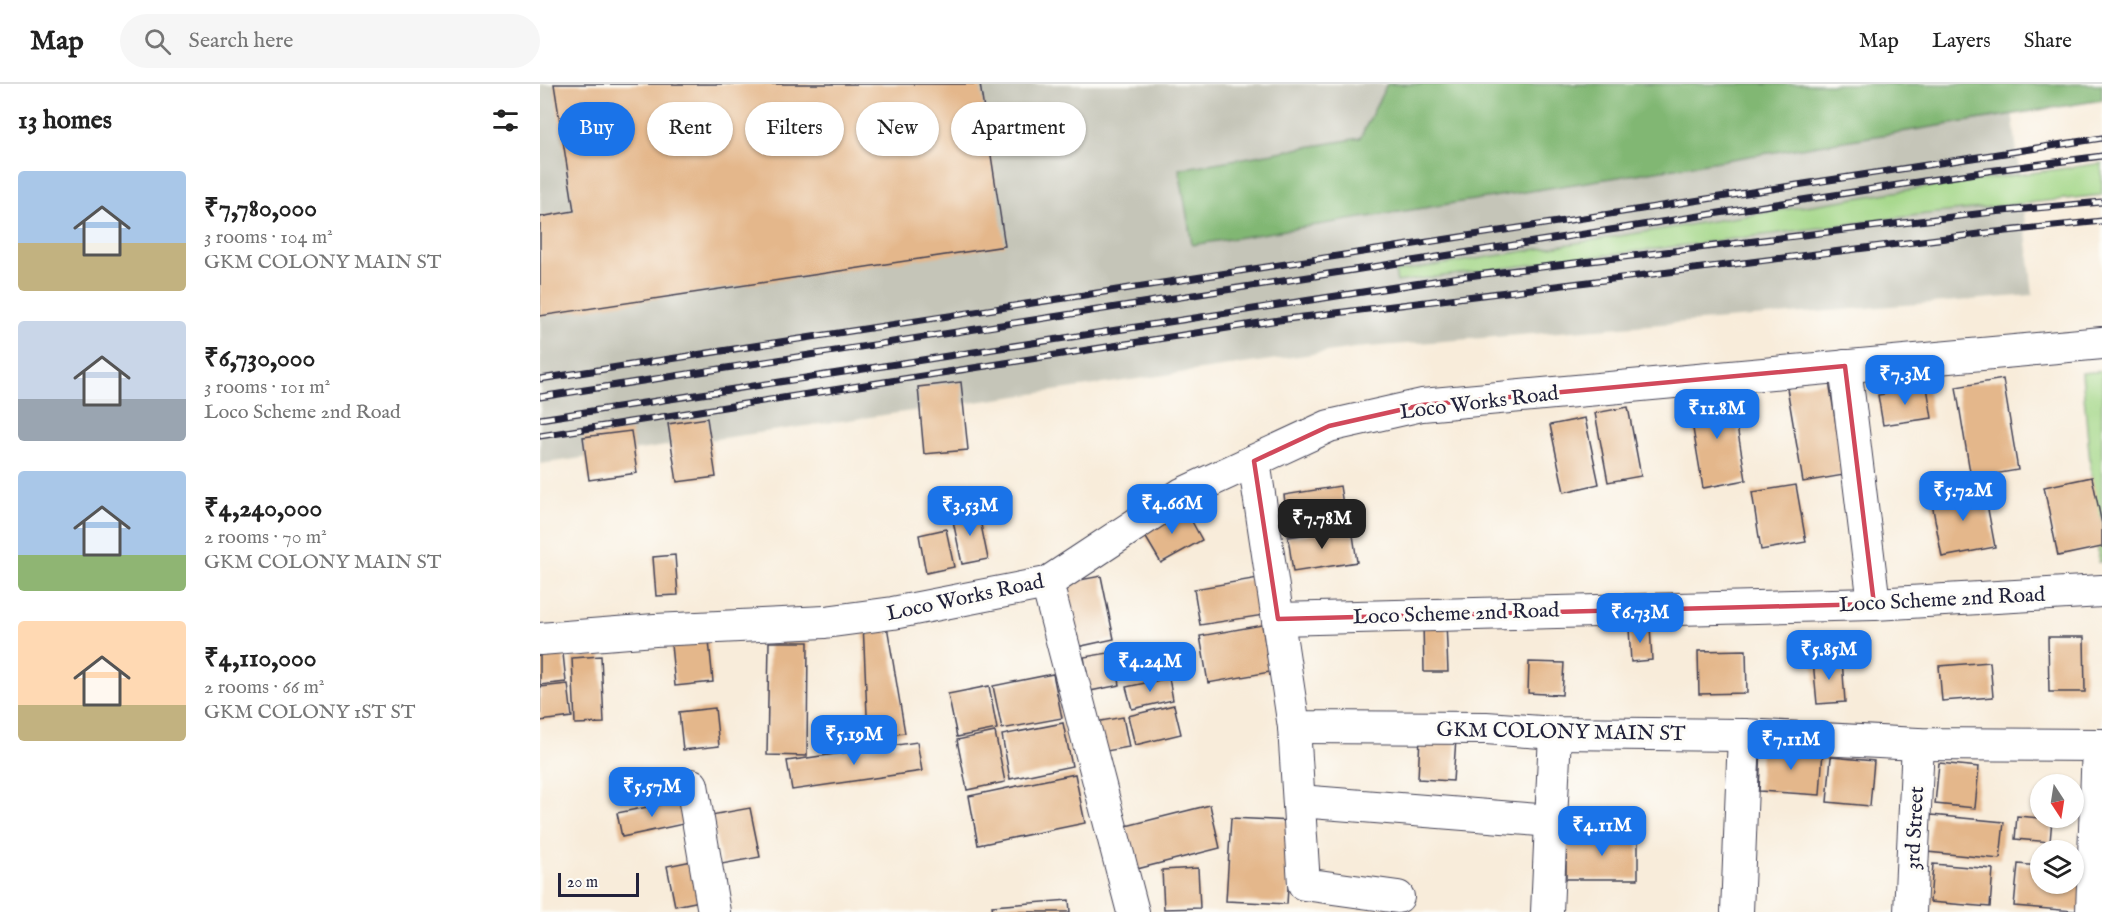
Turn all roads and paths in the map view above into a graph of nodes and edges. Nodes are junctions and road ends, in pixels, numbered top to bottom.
1 (2102, 343) edge
2 (1845, 366) junction
3 (1254, 461) junction
4 (1047, 582) junction
5 (2102, 591) edge
6 (1874, 604) junction
7 (1278, 619) junction
8 (540, 639) edge
9 (1294, 727) junction
10 (1555, 733) junction
11 (1744, 735) junction
12 (1918, 744) junction
13 (2100, 745) edge
14 (692, 785) dead end
15 (1299, 801) junction
16 (1551, 821) junction
17 (1398, 897) dead end
18 (714, 912) edge
19 (1133, 912) edge
20 (1546, 912) edge
21 (1737, 912) edge
22 (1910, 912) edge
23 (2092, 912) edge

1 - 2 street, Loco Works Road
2 - 3 street, Loco Works Road
2 - 6 street
3 - 4 street, Loco Works Road
3 - 7 street
4 - 8 street, Loco Works Road
4 - 19 street
5 - 6 street, Loco Scheme 2nd Road
6 - 7 street, Loco Scheme 2nd Road
7 - 9 street
9 - 10 street, GKM COLONY MAIN ST
9 - 15 street
10 - 11 street, GKM COLONY MAIN ST
10 - 16 street
11 - 12 street, GKM COLONY MAIN ST
11 - 21 street
12 - 13 street, GKM COLONY MAIN ST
12 - 22 street, 3rd Street
13 - 23 street
14 - 18 street
15 - 16 street
15 - 17 street
16 - 20 street

